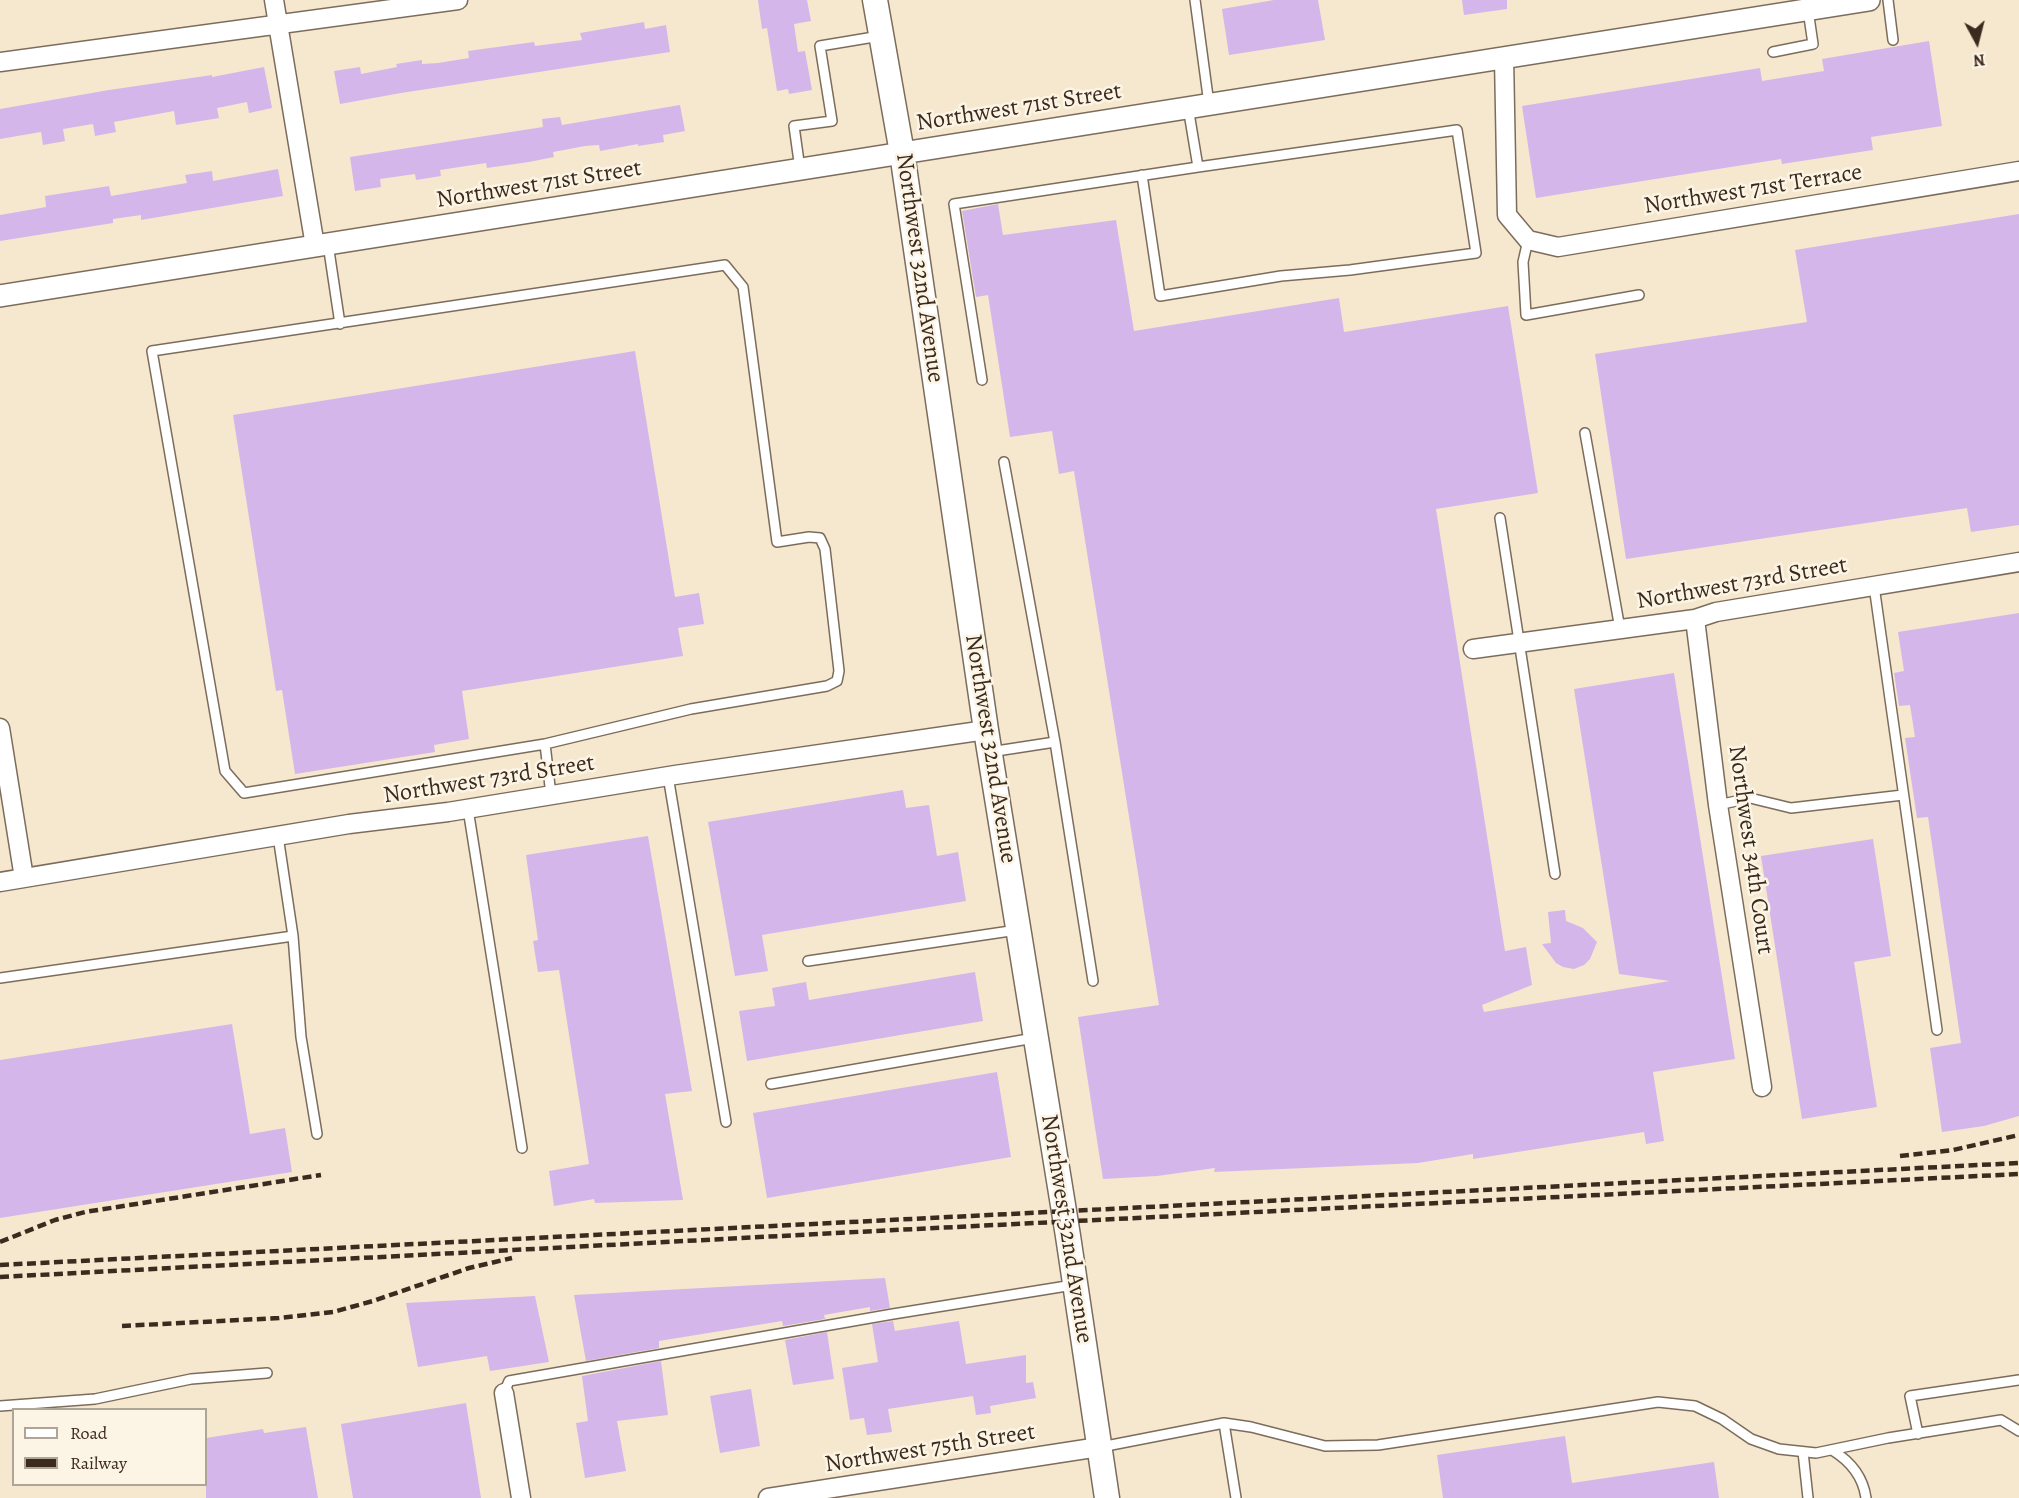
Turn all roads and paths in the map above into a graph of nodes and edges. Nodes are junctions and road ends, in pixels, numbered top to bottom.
1 (274, 0) edge
2 (458, 0) edge
3 (875, 0) edge
4 (1195, 0) edge
5 (1869, 0) edge
6 (1888, 0) edge
7 (1828, 3) edge
8 (1808, 10) junction
9 (278, 25) junction
10 (882, 35) junction
11 (1893, 40) dead end
12 (1773, 52) dead end
13 (1504, 57) junction
14 (0, 62) edge
15 (1209, 104) junction
16 (1188, 107) junction
17 (902, 153) junction
18 (1198, 167) junction
19 (800, 169) junction
20 (2019, 171) edge
21 (1142, 175) junction
22 (1528, 240) junction
23 (321, 245) junction
24 (1640, 295) dead end
25 (0, 296) edge
26 (340, 324) junction
27 (982, 380) dead end
28 (1585, 433) dead end
29 (1004, 462) dead end
30 (1500, 518) dead end
31 (2019, 562) edge
32 (1874, 586) junction
33 (1695, 619) junction
34 (1620, 629) junction
35 (1520, 643) junction
36 (1473, 649) dead end
37 (0, 728) edge
38 (988, 741) junction
39 (1055, 742) junction
40 (545, 744) junction
41 (668, 776) junction
42 (551, 795) junction
43 (1903, 795) junction
44 (1718, 805) junction
45 (468, 809) junction
46 (278, 836) junction
47 (1555, 874) dead end
48 (24, 878) junction
49 (0, 882) edge
50 (1019, 930) junction
51 (293, 936) junction
52 (808, 961) dead end
53 (0, 978) edge
54 (1093, 981) dead end
55 (1937, 1030) dead end
56 (1036, 1038) junction
57 (771, 1084) dead end
58 (1762, 1087) dead end
59 (726, 1122) dead end
60 (318, 1134) dead end
61 (522, 1148) dead end
62 (1076, 1285) junction
63 (267, 1373) dead end
64 (2019, 1380) edge
65 (504, 1393) joint
66 (0, 1406) edge
67 (1224, 1423) junction
68 (2019, 1431) edge
69 (1918, 1434) junction
70 (1099, 1447) junction
71 (1832, 1450) junction
72 (1803, 1452) junction
73 (521, 1498) edge
74 (768, 1498) edge
75 (1107, 1498) edge
76 (1237, 1498) edge
77 (1808, 1498) edge
78 (1866, 1498) edge

1 - 9 street
2 - 9 street
3 - 10 main road, Northwest 32nd Avenue
4 - 15 lane
5 - 7 street, Northwest 71st Street
6 - 11 lane
7 - 8 street, Northwest 71st Street
8 - 12 lane
8 - 13 street, Northwest 71st Street
9 - 14 street
9 - 23 street
10 - 17 main road, Northwest 32nd Avenue
10 - 19 lane
13 - 15 street, Northwest 71st Street
13 - 22 street
15 - 16 street, Northwest 71st Street
16 - 17 street, Northwest 71st Street
16 - 18 lane
17 - 19 street, Northwest 71st Street
17 - 38 main road, Northwest 32nd Avenue
18 - 21 lane
18 - 21 lane
19 - 23 street, Northwest 71st Street
20 - 22 street, Northwest 71st Terrace
21 - 27 lane
22 - 24 lane
23 - 25 street, Northwest 71st Street
23 - 26 lane
26 - 40 lane
26 - 40 lane
28 - 34 lane
29 - 39 lane
30 - 35 lane
31 - 32 street, Northwest 73rd Street
32 - 33 street, Northwest 73rd Street
32 - 43 lane
33 - 34 street, Northwest 73rd Street
33 - 44 street, Northwest 34th Court
34 - 35 street, Northwest 73rd Street
35 - 36 street, Northwest 73rd Street
35 - 47 lane
37 - 48 street
38 - 39 lane
38 - 41 street, Northwest 73rd Street
38 - 50 main road, Northwest 32nd Avenue
39 - 54 lane
40 - 42 lane
41 - 42 street, Northwest 73rd Street
41 - 59 lane
42 - 45 street, Northwest 73rd Street
43 - 44 lane
43 - 55 lane
44 - 58 street, Northwest 34th Court
45 - 46 street, Northwest 73rd Street
45 - 61 lane
46 - 48 street, Northwest 73rd Street
46 - 51 lane
48 - 49 street, Northwest 73rd Street
50 - 52 lane
50 - 56 main road, Northwest 32nd Avenue
51 - 53 lane
51 - 60 lane
56 - 57 lane
56 - 62 main road, Northwest 32nd Avenue
62 - 65 lane
62 - 70 main road, Northwest 32nd Avenue
63 - 66 lane
64 - 69 lane
65 - 73 street
67 - 70 lane
67 - 72 lane
67 - 76 lane
68 - 69 lane
69 - 71 lane
70 - 74 street, Northwest 75th Street
70 - 75 main road, Northwest 32nd Avenue
71 - 72 lane
71 - 78 lane
72 - 77 lane

